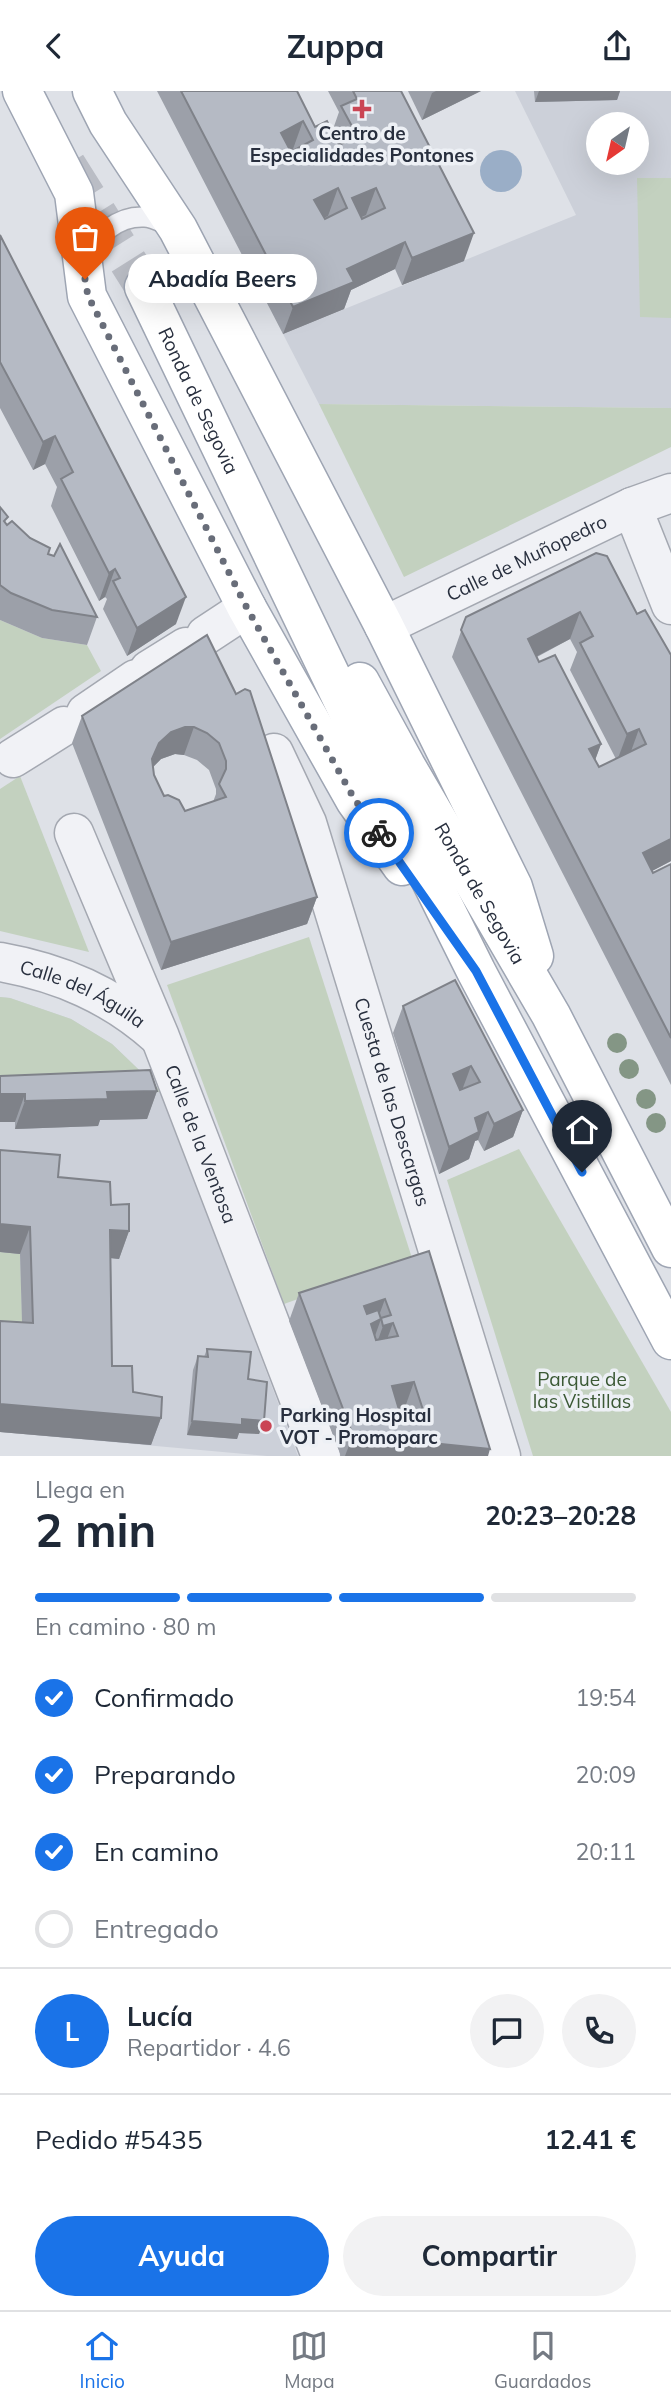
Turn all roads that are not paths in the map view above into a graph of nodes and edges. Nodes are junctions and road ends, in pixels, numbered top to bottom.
1 (22, 91) edge
2 (92, 91) edge
3 (178, 229) junction
4 (83, 262) junction
5 (671, 493) edge
6 (632, 507) junction
7 (671, 605) edge
8 (247, 608) junction
9 (384, 626) junction
10 (274, 753) dead end
11 (13, 758) dead end
12 (74, 833) dead end
13 (0, 962) edge
14 (476, 971) junction
15 (551, 1015) junction
16 (159, 1037) junction
17 (671, 1247) edge
18 (671, 1341) edge
19 (312, 1431) edge
20 (501, 1456) edge

1 - 4 main road
2 - 3 main road
3 - 4 lane
3 - 9 main road
4 - 8 main road
5 - 6 street, Calle de Muñopedro
6 - 7 street
6 - 9 street, Calle de Muñopedro
8 - 11 street
8 - 14 main road
9 - 15 main road
10 - 20 street, Cuesta de las Descargas
12 - 16 street, Calle de la Ventosa
13 - 16 street, Calle del Águila
14 - 15 main road, Ronda de Segovia
14 - 18 main road, Ronda de Segovia
15 - 17 main road, Ronda de Segovia
16 - 19 street, Calle de la Ventosa

